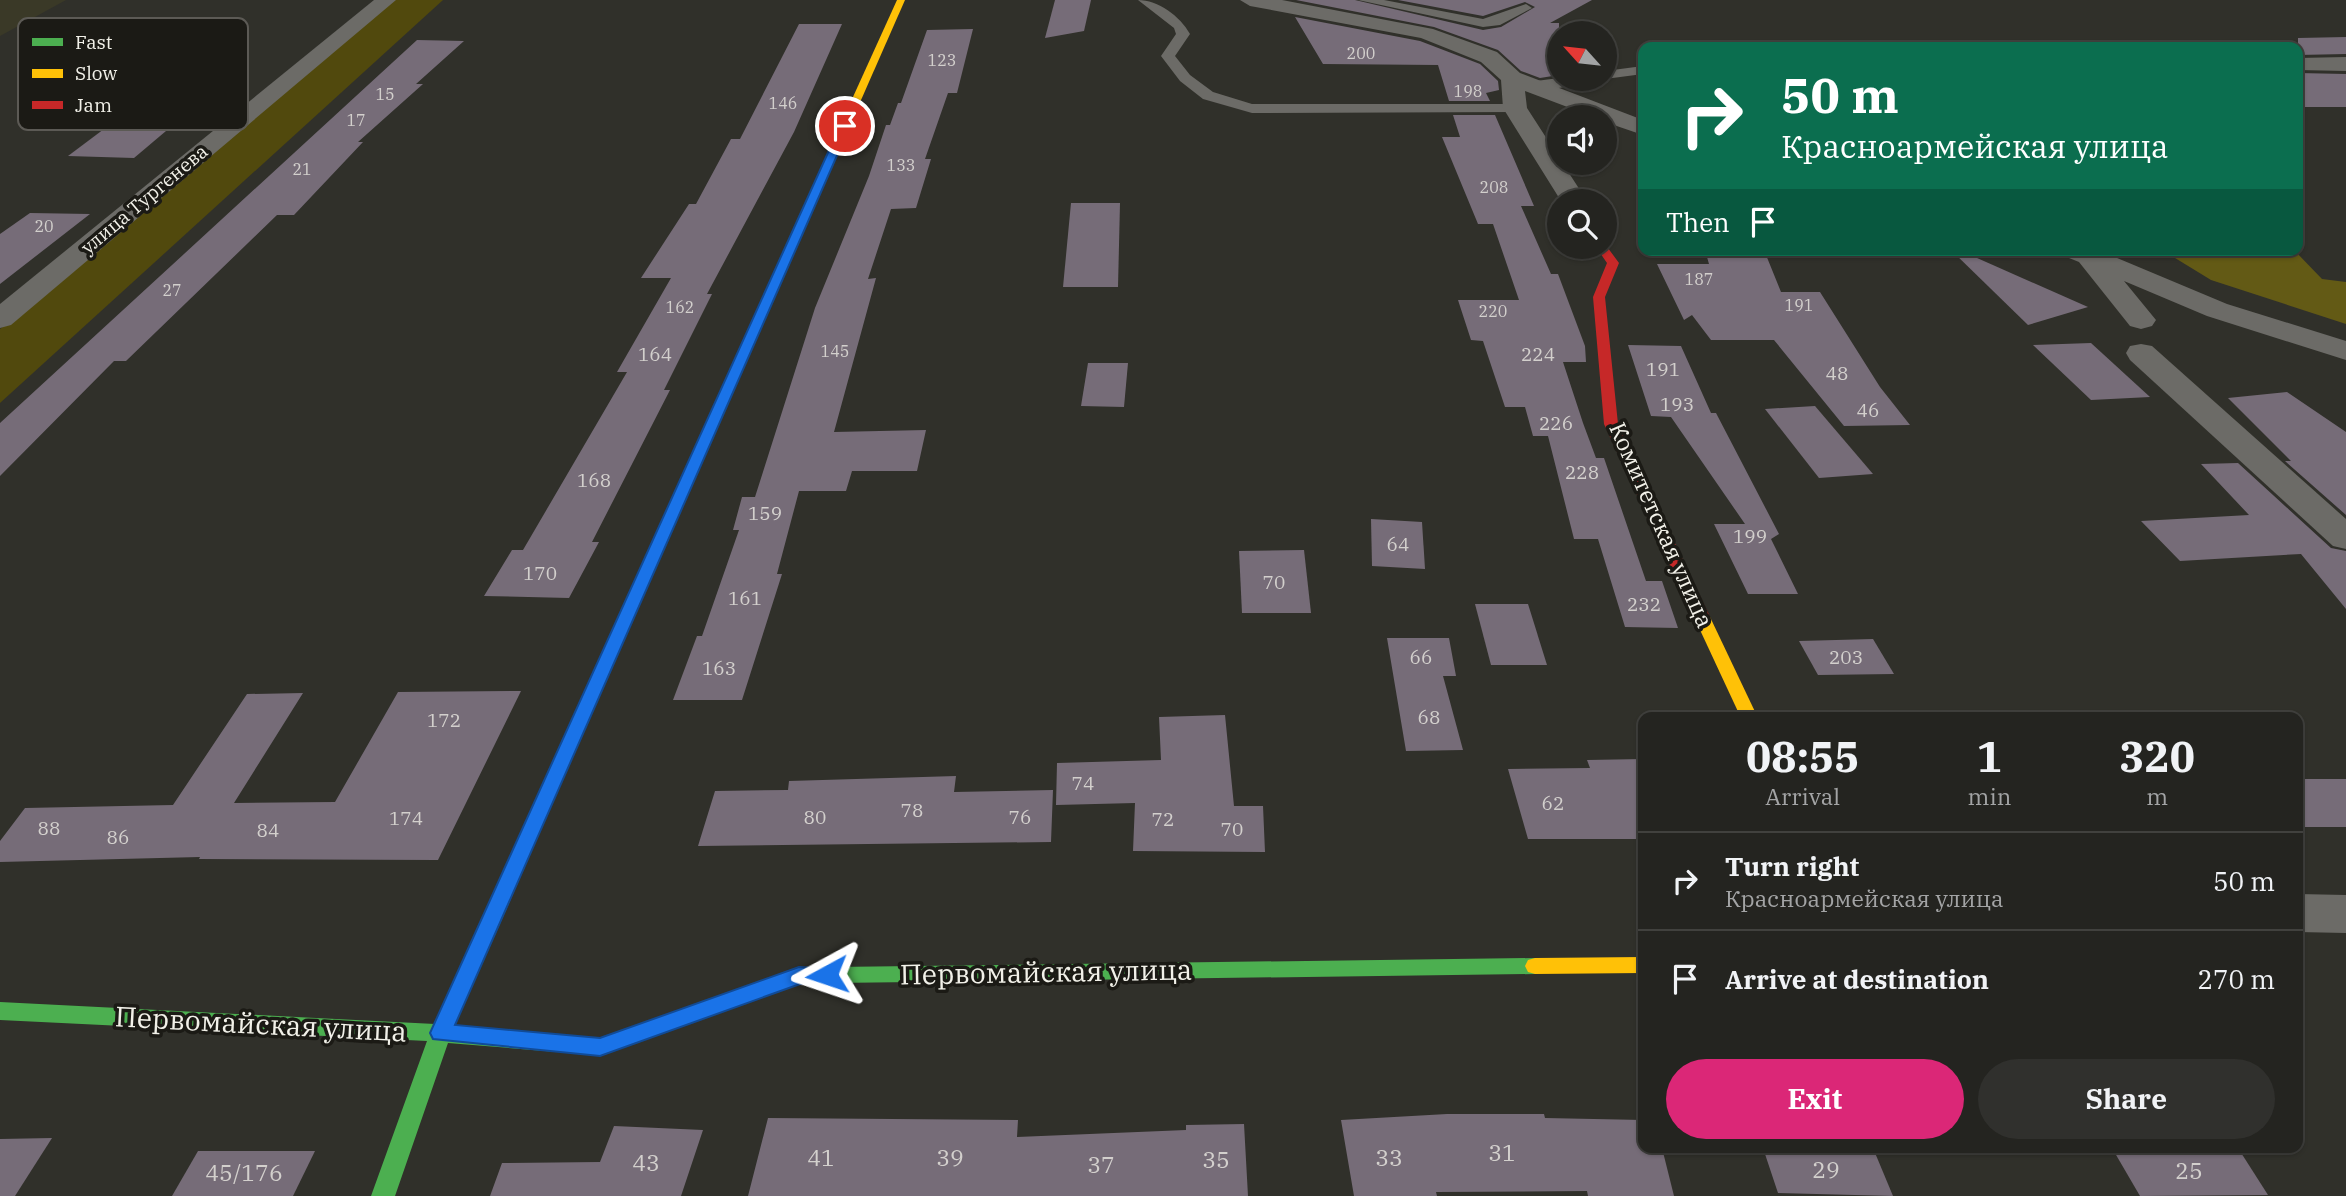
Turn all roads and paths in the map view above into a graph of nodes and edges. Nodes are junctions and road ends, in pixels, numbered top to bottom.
1 (386, 0) edge
2 (901, 0) edge
3 (1144, 0) edge
4 (1250, 0) edge
5 (1368, 0) edge
6 (1449, 0) edge
7 (1526, 8) dead end
8 (1424, 12) junction
9 (2303, 64) edge
10 (2346, 64) edge
11 (1638, 71) edge
12 (1617, 73) edge
13 (1512, 78) junction
14 (1547, 84) edge
15 (1536, 85) junction
16 (1515, 108) junction
17 (248, 114) edge
18 (1638, 126) edge
19 (229, 130) edge
20 (1566, 189) edge
21 (2083, 256) edge
22 (2089, 256) edge
23 (1610, 259) edge
24 (0, 319) edge
25 (2346, 351) edge
26 (2346, 538) edge
27 (1747, 712) edge
28 (2303, 913) edge
29 (2346, 914) edge
30 (1638, 965) edge
31 (0, 1012) edge
32 (441, 1033) junction
33 (383, 1196) edge

1 - 17 street, улица Тургенева
2 - 32 street
3 - 16 lane
4 - 13 street
5 - 8 lane
6 - 8 lane
7 - 8 lane
9 - 10 street
11 - 12 lane
13 - 15 street
13 - 16 street
14 - 15 lane
15 - 18 street
16 - 20 street
19 - 24 street, улица Тургенева
21 - 26 street
22 - 25 street
23 - 27 street, Комитетская улица
28 - 29 street
30 - 32 street, Первомайская улица
31 - 32 street, Первомайская улица
32 - 33 street

